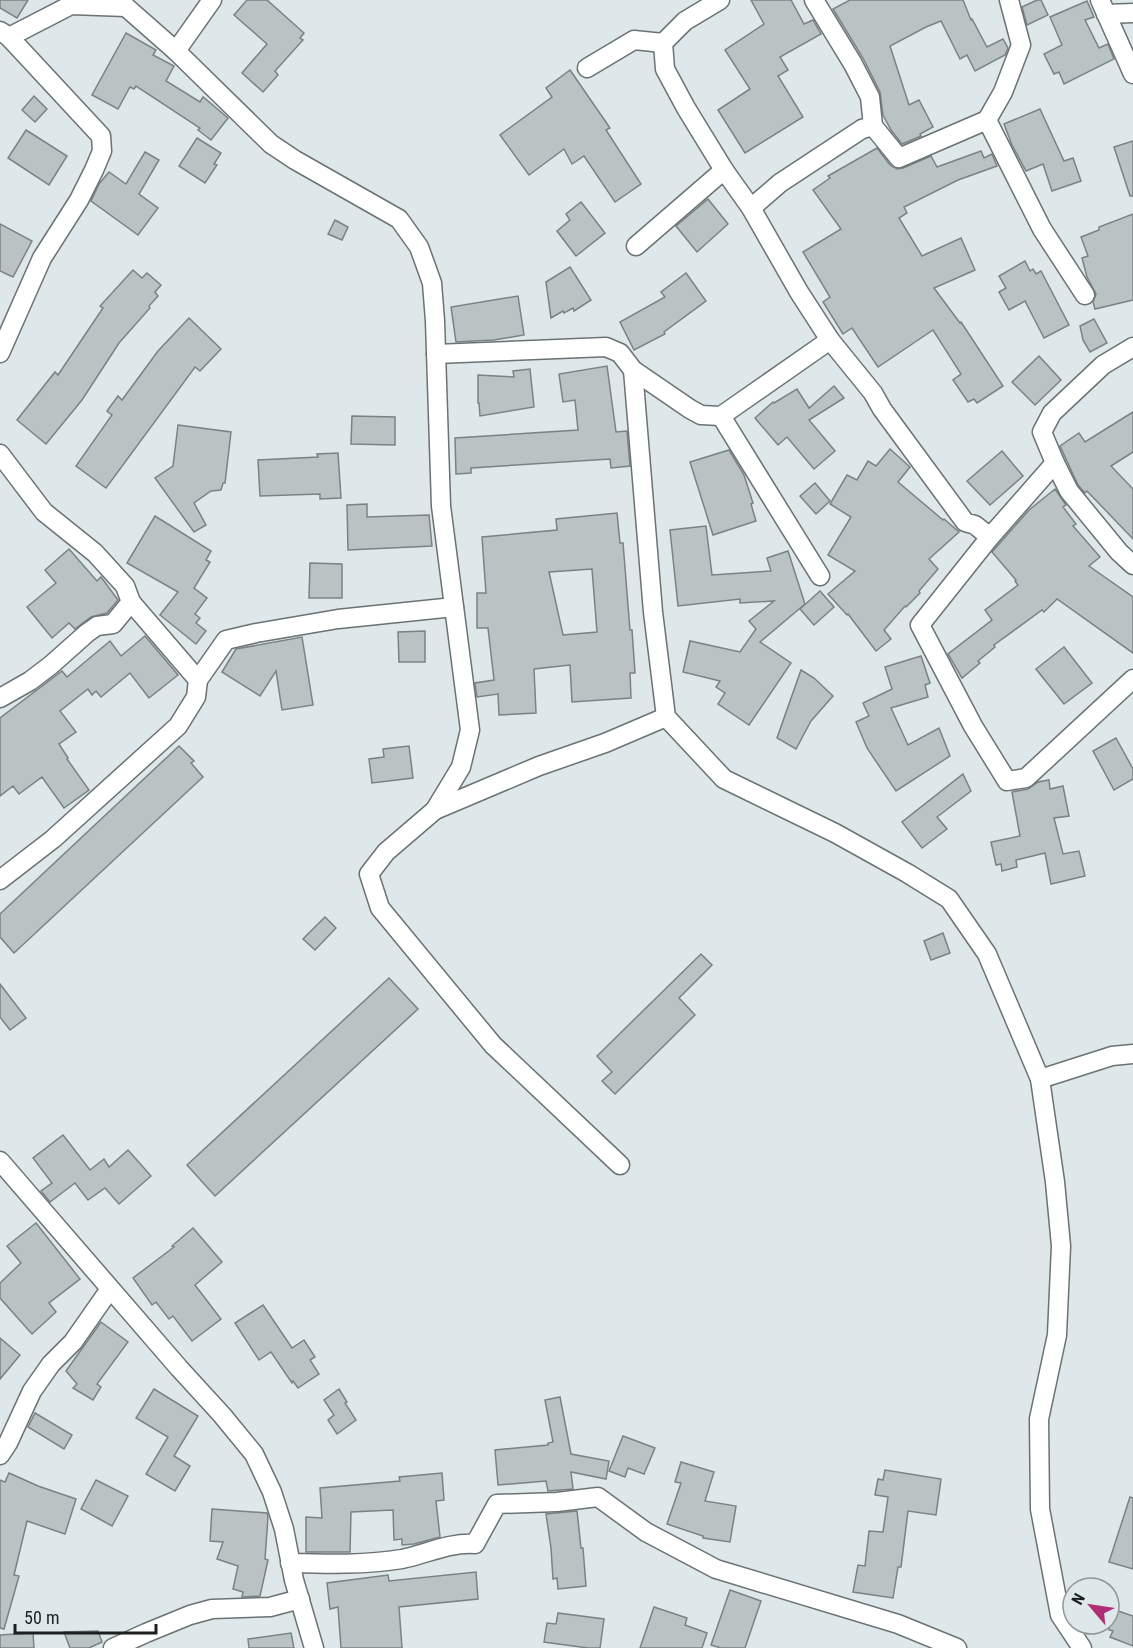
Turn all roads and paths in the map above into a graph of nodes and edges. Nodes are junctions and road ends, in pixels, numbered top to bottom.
1 (212, 0) edge
2 (720, 0) edge
3 (814, 0) edge
4 (1009, 0) edge
5 (72, 3) edge
6 (122, 3) edge
7 (1103, 7) edge
8 (1133, 13) edge
9 (4, 34) edge
10 (663, 43) junction
11 (176, 51) junction
12 (586, 68) dead end
13 (1133, 74) edge
14 (987, 120) junction
15 (873, 126) junction
16 (724, 170) junction
17 (751, 208) junction
18 (636, 246) dead end
19 (1085, 295) dead end
20 (830, 340) junction
21 (1133, 347) edge
22 (0, 353) edge
23 (436, 354) junction
24 (633, 370) junction
25 (721, 416) junction
26 (0, 454) edge
27 (1055, 463) junction
28 (990, 537) junction
29 (1133, 565) edge
30 (820, 576) dead end
31 (131, 602) junction
32 (454, 607) junction
33 (1133, 679) edge
34 (198, 680) junction
35 (0, 698) edge
36 (666, 717) junction
37 (435, 810) junction
38 (0, 880) edge
39 (1133, 1054) edge
40 (1040, 1079) junction
41 (0, 1161) edge
42 (620, 1165) dead end
43 (110, 1288) junction
44 (0, 1455) edge
45 (290, 1563) junction
46 (300, 1599) junction
47 (113, 1648) edge
48 (314, 1648) edge
49 (957, 1648) edge
50 (1082, 1648) edge

1 - 11 street
2 - 10 street
3 - 15 street
4 - 14 street
5 - 6 street
5 - 9 street
6 - 11 street
7 - 8 street
7 - 13 street
9 - 22 street
10 - 12 street
10 - 16 street
11 - 23 street
14 - 15 street
14 - 19 street
15 - 17 street
16 - 17 street
16 - 18 street
17 - 20 street
20 - 25 street
20 - 28 street
21 - 27 street
23 - 24 street
23 - 32 street
24 - 25 street
24 - 36 street
25 - 30 street
26 - 31 street
27 - 28 street
27 - 29 street
28 - 33 street
31 - 34 street
31 - 35 street
32 - 34 street
32 - 37 street
34 - 38 street
36 - 37 street
36 - 40 street
37 - 42 street
39 - 40 street
40 - 50 street
41 - 43 street
43 - 44 street
43 - 45 street
45 - 46 street
45 - 49 street
46 - 47 street
46 - 48 street

